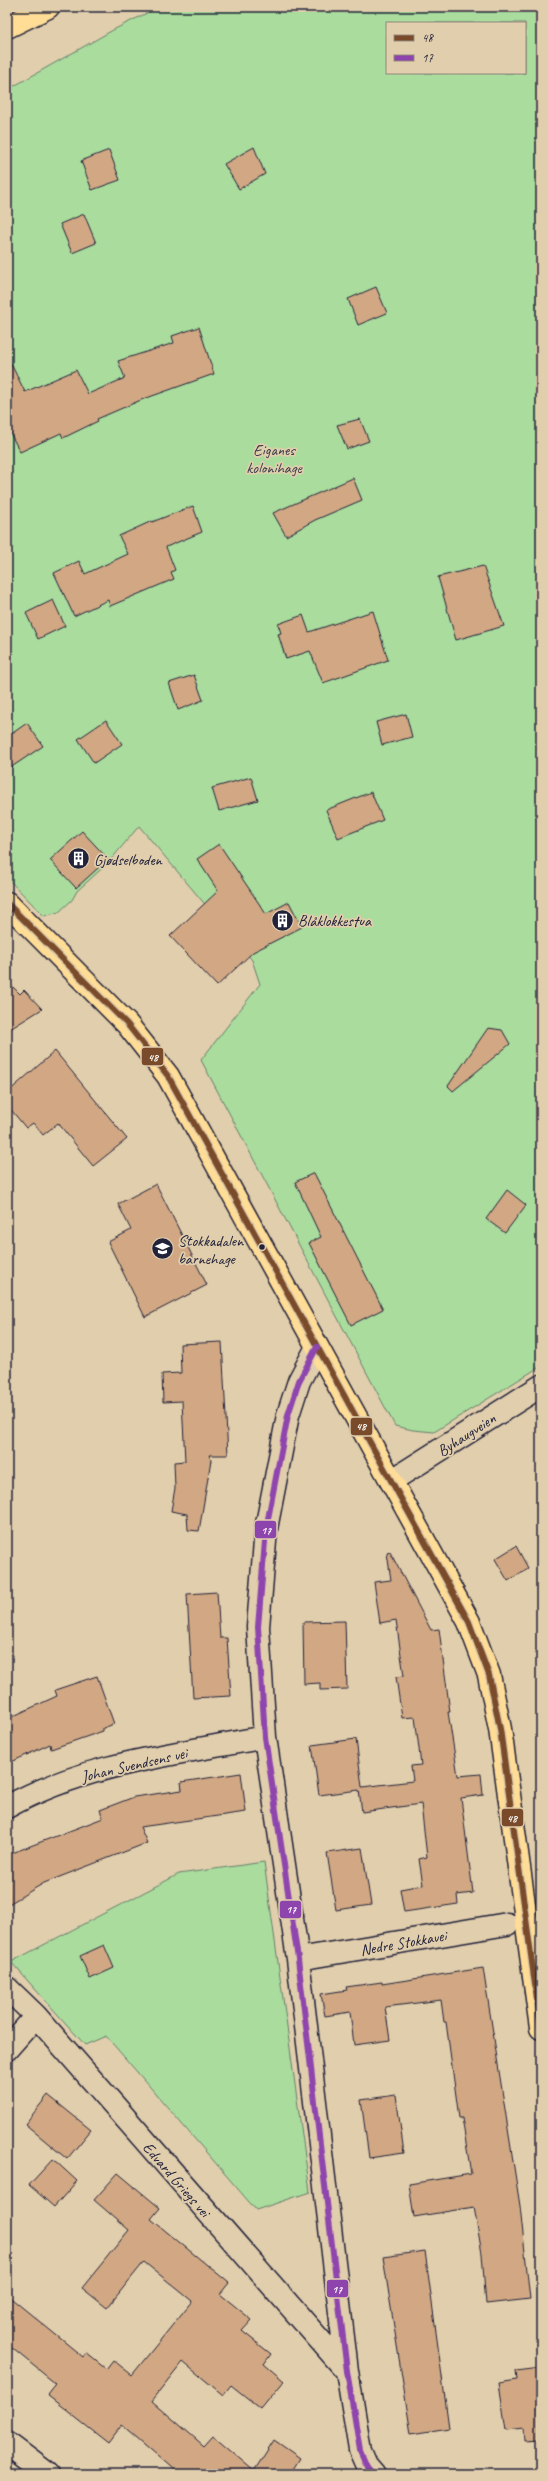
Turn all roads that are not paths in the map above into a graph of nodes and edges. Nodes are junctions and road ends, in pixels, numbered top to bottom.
1 (48, 7) edge
2 (7, 27) edge
3 (7, 903) edge
4 (317, 1347) junction
5 (541, 1386) edge
6 (391, 1481) junction
7 (265, 1737) junction
8 (7, 1806) edge
9 (507, 1924) dead end
10 (298, 1959) junction
11 (7, 1988) edge
12 (36, 2016) junction
13 (541, 2028) edge
14 (7, 2048) edge
15 (347, 2371) junction
16 (7, 2443) edge
17 (48, 2474) edge
18 (374, 2474) edge

1 - 2 main road
3 - 4 main road
4 - 6 main road
4 - 7 street
5 - 6 street, Byhaugveien
6 - 13 main road
7 - 8 street, Johan Svendsens vei
7 - 10 street
9 - 10 street, Nedre Stokkavei
10 - 15 street
11 - 12 street, Edvard Griegs vei
12 - 14 street
12 - 15 street, Edvard Griegs vei
15 - 18 street
16 - 17 street

